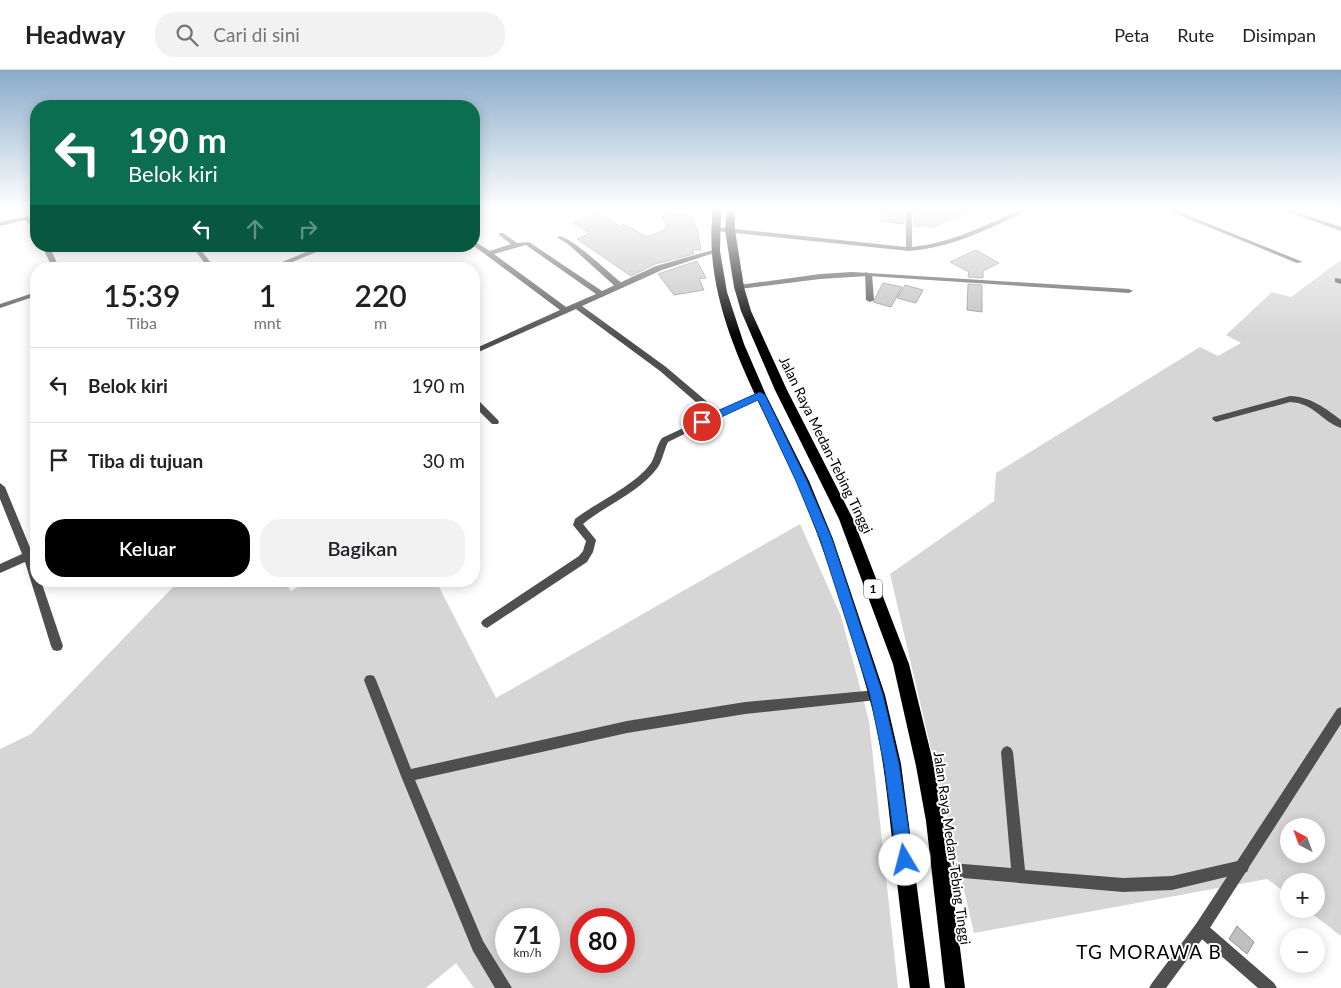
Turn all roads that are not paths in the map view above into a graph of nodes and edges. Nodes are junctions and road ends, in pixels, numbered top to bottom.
1 (716, 251) edge
2 (199, 252) edge
3 (312, 252) edge
4 (494, 252) edge
5 (540, 252) edge
6 (581, 252) edge
7 (713, 252) edge
8 (729, 252) edge
9 (1274, 252) edge
10 (490, 253) joint
11 (207, 262) edge
12 (286, 262) edge
13 (1299, 262) dead end
14 (868, 274) junction
15 (620, 286) junction
16 (739, 287) junction
17 (1129, 291) dead end
18 (601, 294) junction
19 (30, 296) edge
20 (870, 300) dead end
21 (576, 305) junction
22 (0, 306) edge
23 (565, 310) junction
24 (480, 349) edge
25 (760, 395) junction
26 (480, 407) edge
27 (717, 415) junction
28 (1216, 419) dead end
29 (495, 422) dead end
30 (1341, 425) edge
31 (0, 487) edge
32 (30, 550) edge
33 (30, 555) edge
34 (0, 568) edge
35 (41, 587) edge
36 (487, 623) dead end
37 (57, 646) dead end
38 (370, 680) dead end
39 (877, 695) junction
40 (1341, 713) edge
41 (1007, 752) dead end
42 (407, 776) junction
43 (1242, 867) junction
44 (940, 869) junction
45 (1019, 876) junction
46 (1201, 929) junction
47 (504, 988) edge
48 (920, 988) edge
49 (955, 988) edge
50 (1157, 988) edge
51 (1269, 988) edge

1 - 25 highway, Jalan Raya Medan-Tebing Tinggi / 1
2 - 11 street
3 - 12 street
4 - 10 street
5 - 18 street
6 - 15 street
7 - 15 street
8 - 16 highway, Jalan Raya Medan-Tebing Tinggi / 1
9 - 13 street
10 - 23 street
14 - 16 street
14 - 17 street
14 - 20 street
15 - 18 street
16 - 44 highway, Jalan Raya Medan-Tebing Tinggi / 1
18 - 21 street
19 - 22 street
21 - 23 street
21 - 27 street
23 - 24 street
25 - 27 street
25 - 39 highway, Jalan Raya Medan-Tebing Tinggi / 1
26 - 29 street
27 - 36 street
28 - 30 street
31 - 32 street
33 - 34 street
35 - 37 street
38 - 42 street
39 - 42 street
39 - 48 highway, Jalan Raya Medan-Tebing Tinggi / 1
40 - 43 street
41 - 45 street
42 - 47 street
43 - 45 street
43 - 46 street
44 - 45 street
44 - 49 highway, Jalan Raya Medan-Tebing Tinggi / 1
46 - 50 street
46 - 51 street

